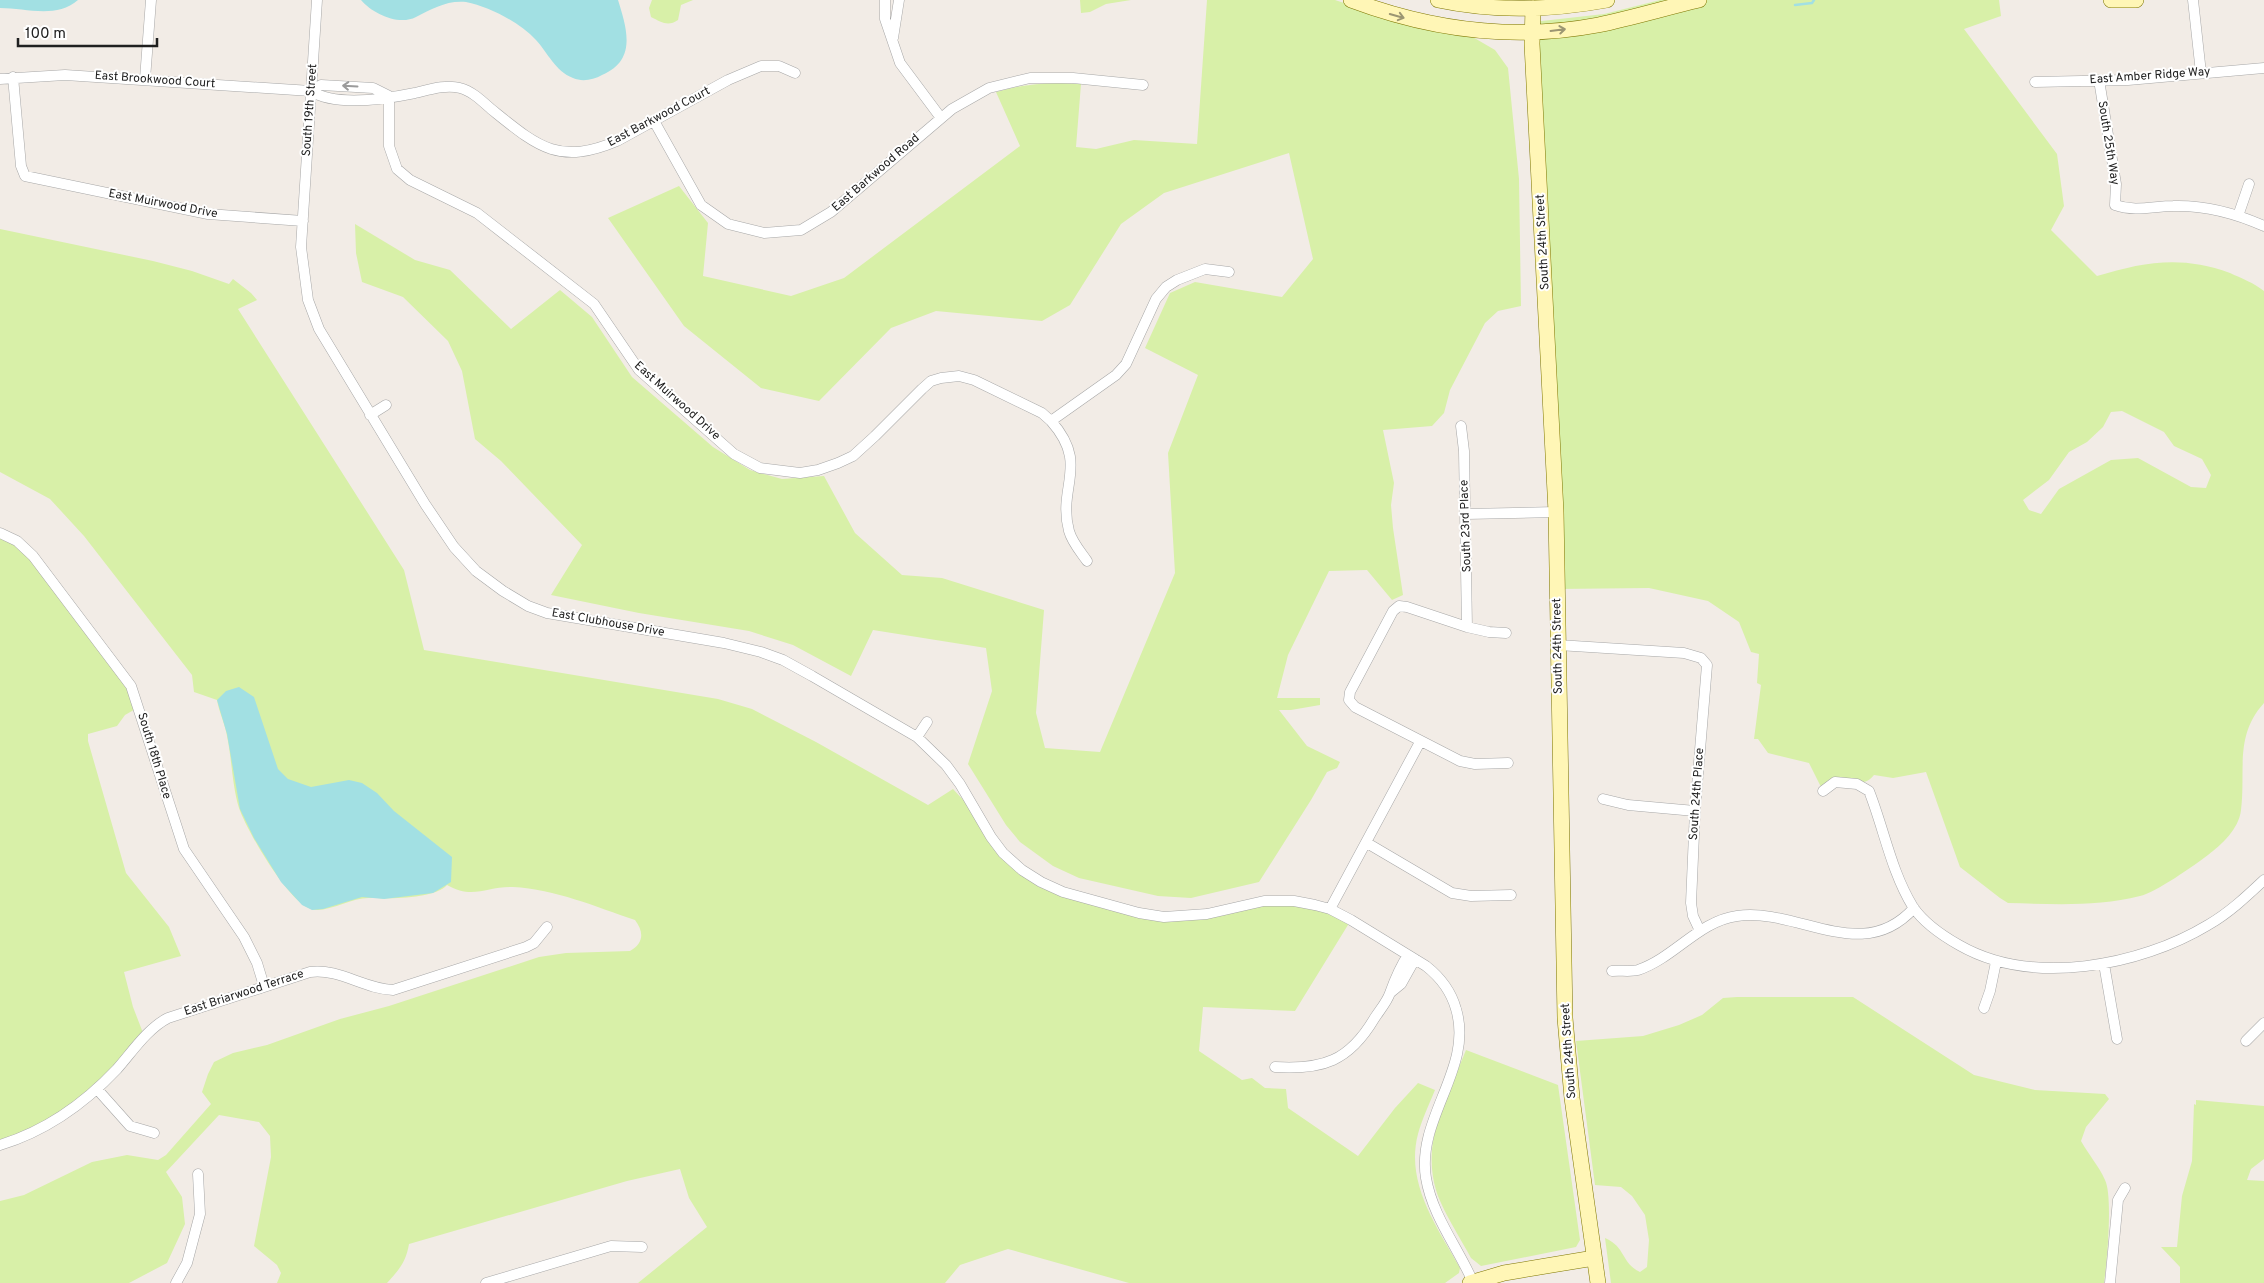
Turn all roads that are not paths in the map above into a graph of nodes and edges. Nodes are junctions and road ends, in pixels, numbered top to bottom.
1 (151, 0) edge
2 (317, 0) edge
3 (886, 0) edge
4 (899, 0) edge
5 (1351, 0) edge
6 (1438, 0) edge
7 (1607, 0) edge
8 (1698, 0) edge
9 (2111, 0) edge
10 (2136, 0) edge
11 (2193, 0) edge
12 (1533, 8) junction
13 (1533, 31) junction
14 (893, 39) junction
15 (2264, 68) edge
16 (795, 72) dead end
17 (2201, 73) junction
18 (13, 77) junction
19 (0, 79) edge
20 (145, 79) junction
21 (2099, 80) junction
22 (2036, 82) dead end
23 (1143, 85) dead end
24 (311, 91) junction
25 (389, 96) junction
26 (941, 118) junction
27 (654, 121) junction
28 (2249, 184) dead end
29 (2238, 216) junction
30 (303, 221) junction
31 (2264, 226) edge
32 (1229, 272) dead end
33 (386, 405) dead end
34 (370, 415) junction
35 (1051, 421) junction
36 (1461, 426) dead end
37 (1556, 512) junction
38 (1466, 514) junction
39 (0, 532) edge
40 (1087, 561) dead end
41 (1467, 627) junction
42 (1506, 633) dead end
43 (1558, 645) junction
44 (927, 722) dead end
45 (917, 736) junction
46 (1420, 742) junction
47 (1508, 763) dead end
48 (1823, 791) dead end
49 (1604, 799) dead end
50 (1695, 811) junction
51 (1367, 843) junction
52 (2264, 881) edge
53 (1511, 895) dead end
54 (1914, 908) junction
55 (1330, 909) junction
56 (547, 927) dead end
57 (1700, 931) junction
58 (1411, 957) junction
59 (1996, 962) junction
60 (2104, 964) junction
61 (1612, 970) dead end
62 (264, 986) junction
63 (1984, 1008) dead end
64 (2264, 1023) edge
65 (2117, 1039) dead end
66 (2246, 1041) dead end
67 (1275, 1068) dead end
68 (97, 1089) junction
69 (154, 1133) dead end
70 (0, 1145) edge
71 (198, 1174) dead end
72 (2125, 1188) dead end
73 (642, 1247) dead end
74 (1594, 1258) junction
75 (1472, 1282) edge
76 (176, 1283) edge
77 (486, 1283) edge
78 (1598, 1283) edge
79 (2110, 1283) edge

1 - 20 street
2 - 24 street, South 19th Street
3 - 14 street
4 - 14 street
5 -> 13 street
6 - 12 street
7 - 12 street
13 -> 8 street
9 - 10 street
11 - 17 street
12 - 13 street, South 24th Street
13 - 37 street, South 24th Street
14 - 26 street
15 - 17 street, East Amber Ridge Way
16 - 27 street, East Barkwood Court
17 - 21 street, East Amber Ridge Way
18 - 19 street, East Brookwood Court
18 - 20 street, East Brookwood Court
18 - 30 street, East Muirwood Drive
20 - 24 street, East Brookwood Court
21 - 22 street, East Amber Ridge Way
21 - 29 street, South 25th Way
23 - 26 street, East Barkwood Road
24 - 25 street, East Barkwood Court
24 - 30 street, South 19th Street
25 - 27 street, East Barkwood Court
25 - 35 street, East Muirwood Drive
26 - 27 street, East Barkwood Road
28 - 29 street
29 - 31 street
30 - 34 street, East Clubhouse Drive
32 - 35 street
33 - 34 street
34 - 45 street, East Clubhouse Drive
35 - 40 street
36 - 38 street, South 23rd Place
37 - 38 street
37 - 43 street, South 24th Street
38 - 41 street, South 23rd Place
39 - 62 street, South 18th Place
41 - 42 street
41 - 46 street
43 - 50 street, South 24th Place
43 - 74 street, South 24th Street
44 - 45 street
45 - 55 street, East Clubhouse Drive
46 - 47 street
46 - 51 street
48 - 54 street
49 - 50 street
50 - 57 street, South 24th Place
51 - 53 street
51 - 55 street
52 - 60 street
54 - 57 street
54 - 59 street
55 - 58 street, East Clubhouse Drive
56 - 62 street, East Briarwood Terrace
57 - 61 street
58 - 67 street
58 - 75 street, East Clubhouse Drive
59 - 60 street
59 - 63 street
60 - 65 street
62 - 68 street, East Briarwood Terrace
64 - 66 street
68 - 69 street
68 - 70 street, East Briarwood Terrace
71 - 76 street
72 - 79 street
73 - 77 street
74 - 75 street
74 - 78 street, South 24th Street

